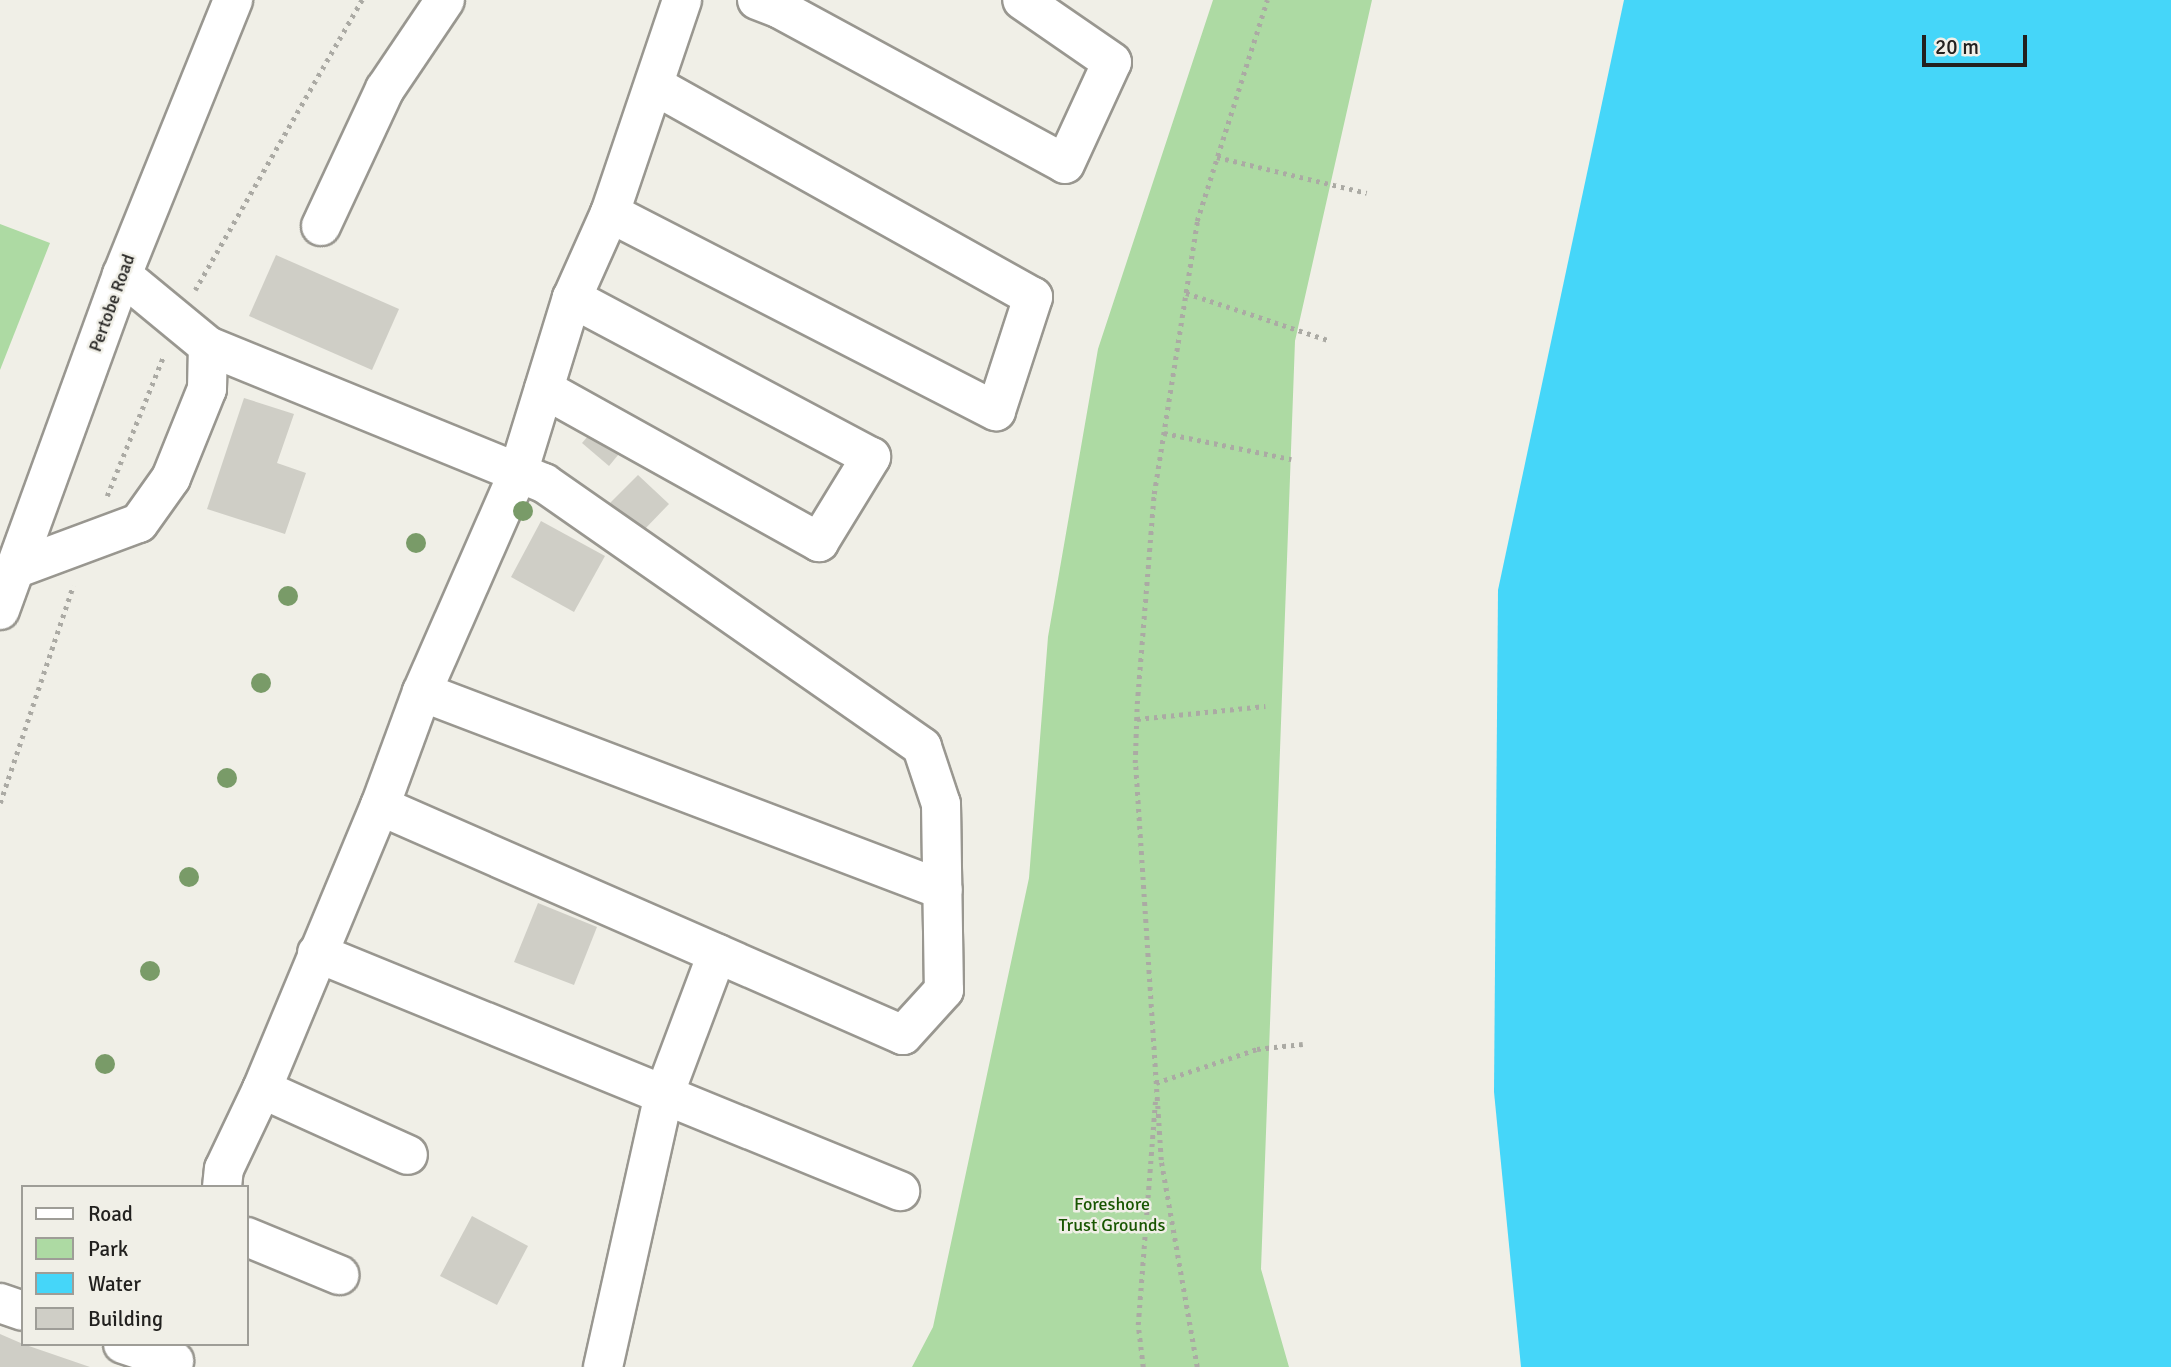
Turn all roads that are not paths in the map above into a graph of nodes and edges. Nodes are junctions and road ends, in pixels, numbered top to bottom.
1 (233, 0) edge
2 (445, 0) edge
3 (682, 0) edge
4 (757, 0) edge
5 (1022, 0) edge
6 (656, 86) junction
7 (610, 213) junction
8 (321, 226) dead end
9 (121, 275) junction
10 (572, 298) junction
11 (208, 346) junction
12 (544, 388) junction
13 (518, 473) junction
14 (16, 569) junction
15 (0, 610) edge
16 (422, 692) junction
17 (380, 806) junction
18 (943, 890) junction
19 (317, 953) junction
20 (717, 954) junction
21 (261, 1089) junction
22 (664, 1095) junction
23 (408, 1155) dead end
24 (222, 1185) edge
25 (900, 1191) dead end
26 (248, 1237) edge
27 (339, 1275) dead end
28 (0, 1303) edge
29 (21, 1310) edge
30 (129, 1346) edge
31 (174, 1362) dead end
32 (603, 1367) edge

1 - 9 street, Pertobe Road
2 - 8 street
3 - 6 street
4 - 5 street
6 - 7 street
6 - 7 street
7 - 10 street
9 - 11 street
9 - 14 street, Pertobe Road
10 - 12 street
10 - 12 street
11 - 13 street
11 - 14 street
12 - 13 street
13 - 16 street
13 - 18 street
14 - 15 street, Pertobe Road
16 - 17 street
16 - 18 street
17 - 19 street
17 - 20 street
18 - 20 street
19 - 21 street
19 - 22 street
20 - 22 street
21 - 23 street
21 - 24 street
22 - 25 street
22 - 32 street
26 - 27 street
28 - 29 street
30 - 31 street

